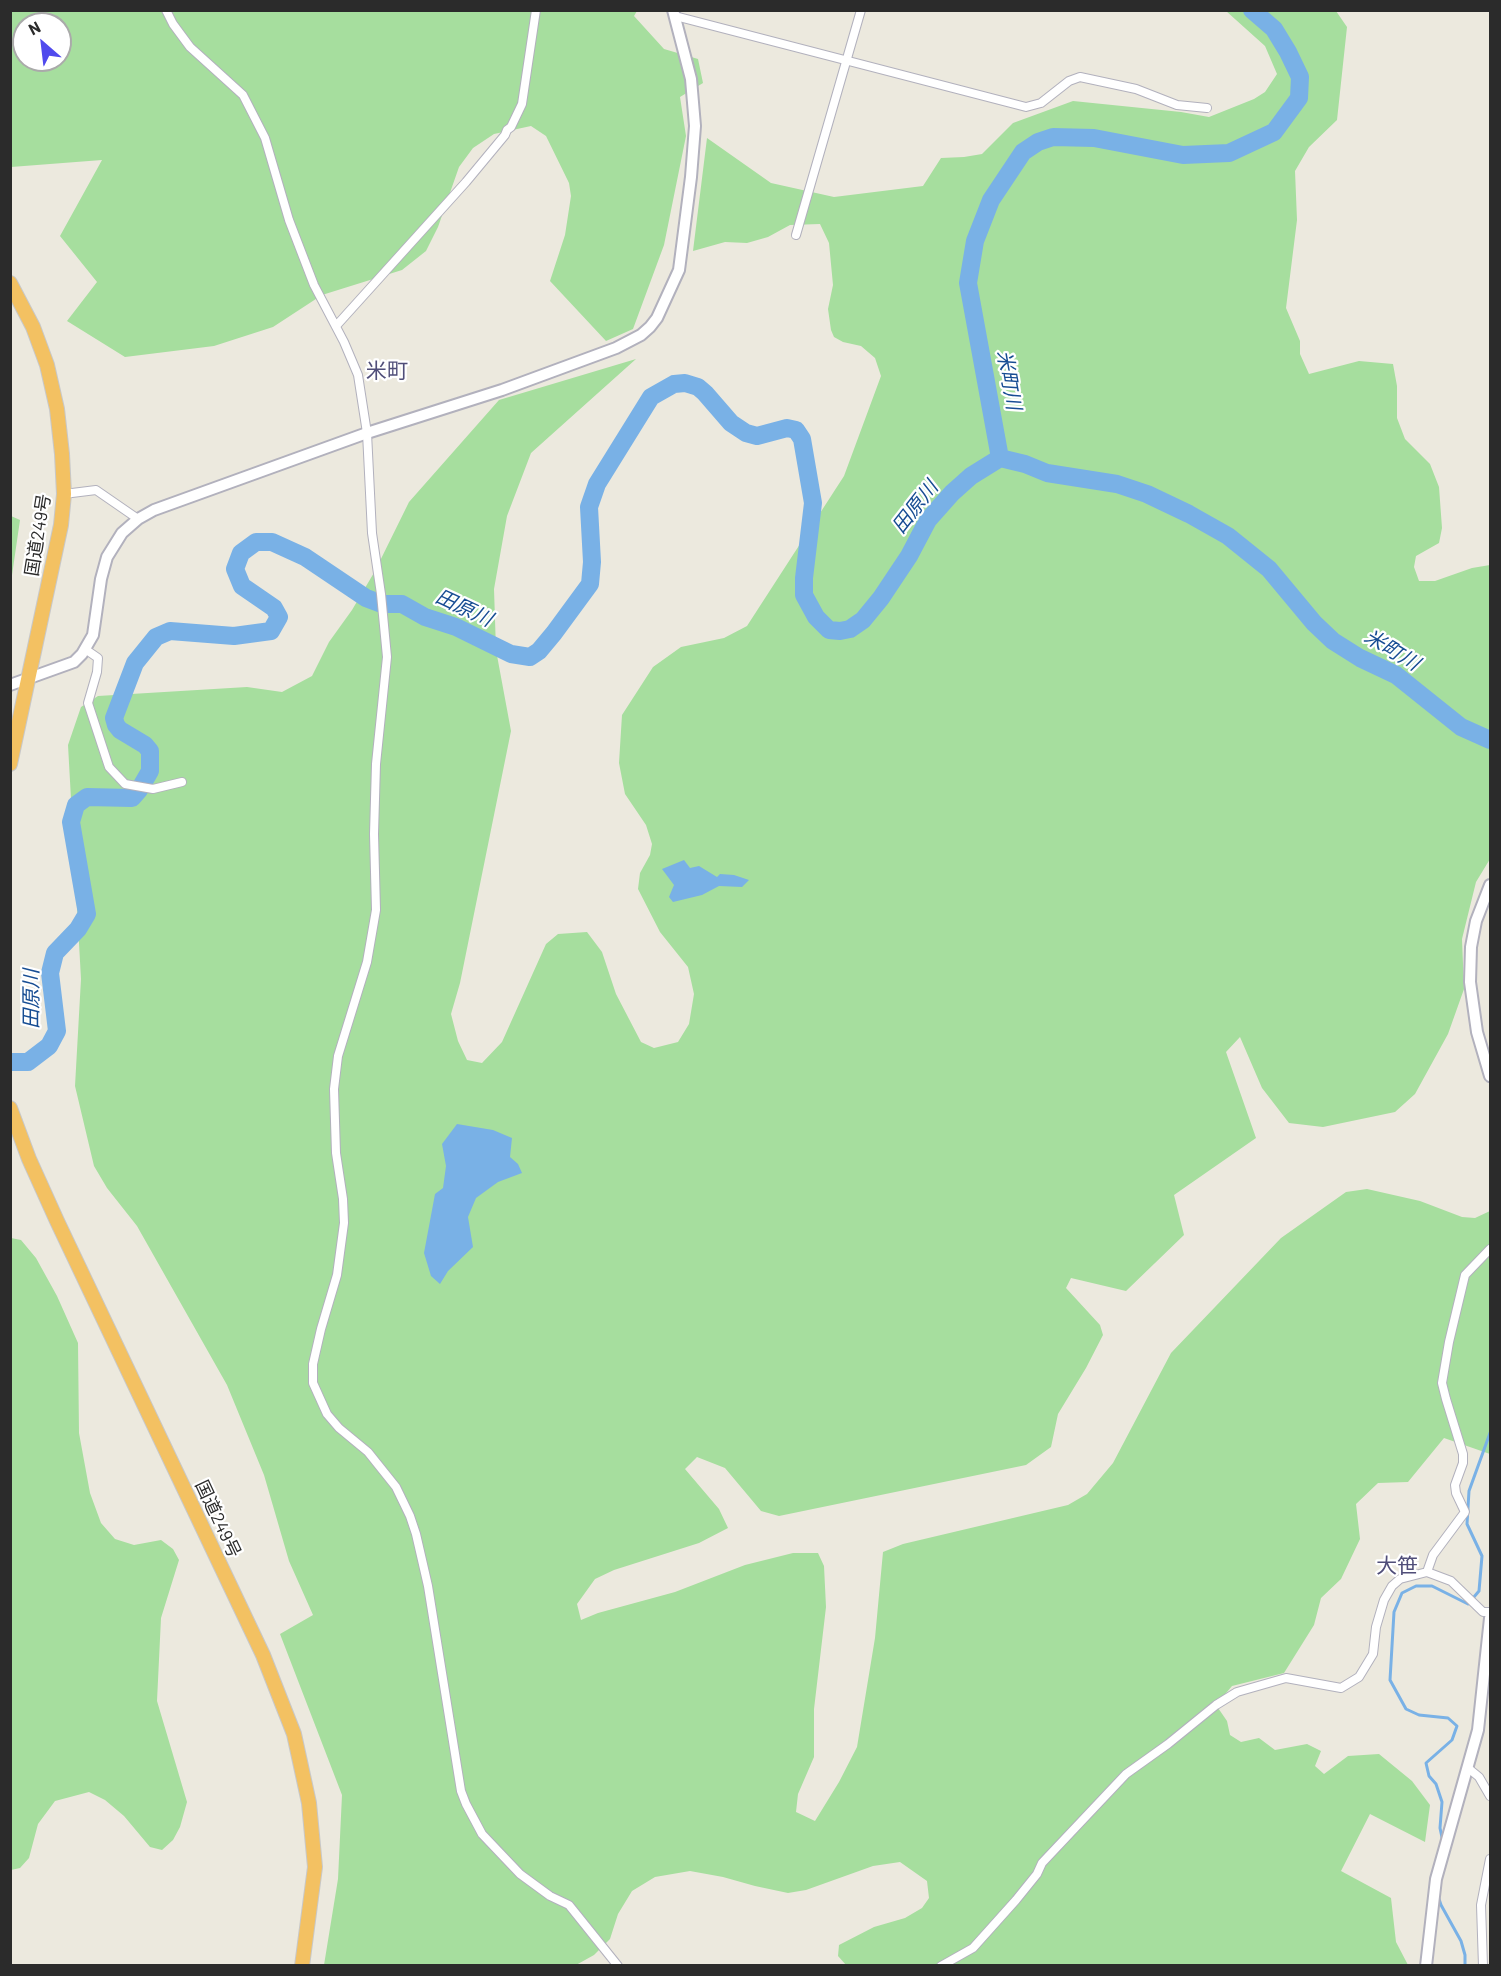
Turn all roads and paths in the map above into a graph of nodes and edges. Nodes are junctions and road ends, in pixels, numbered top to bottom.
1 (166, 10) edge
2 (536, 10) edge
3 (861, 10) edge
4 (674, 13) edge
5 (848, 61) junction
6 (1207, 108) dead end
7 (796, 235) dead end
8 (10, 283) edge
9 (336, 326) junction
10 (368, 433) junction
11 (64, 494) junction
12 (138, 519) junction
13 (85, 650) junction
14 (30, 680) junction
15 (10, 685) edge
16 (10, 764) edge
17 (182, 782) dead end
18 (1491, 885) edge
19 (1491, 1076) edge
20 (10, 1108) edge
21 (1491, 1249) edge
22 (1427, 1572) junction
23 (1488, 1614) edge
24 (1468, 1768) junction
25 (1491, 1796) edge
26 (1491, 1859) edge
27 (302, 1965) edge
28 (618, 1965) edge
29 (941, 1965) edge
30 (1426, 1965) edge
31 (1483, 1965) edge

1 - 9 street
2 - 9 street
3 - 5 street
4 - 5 street
4 - 10 street
5 - 6 street
5 - 7 street
8 - 11 highway, 国道249号
9 - 10 street
10 - 12 street
10 - 28 street
11 - 12 street
11 - 14 highway, 国道249号
12 - 13 street
13 - 14 street
13 - 17 street
14 - 15 street
14 - 16 highway, 国道249号
18 - 19 street
20 - 27 highway, 国道249号
21 - 22 street
22 - 23 street
22 - 29 street
23 - 24 street
24 - 25 street
24 - 30 street
26 - 31 street

